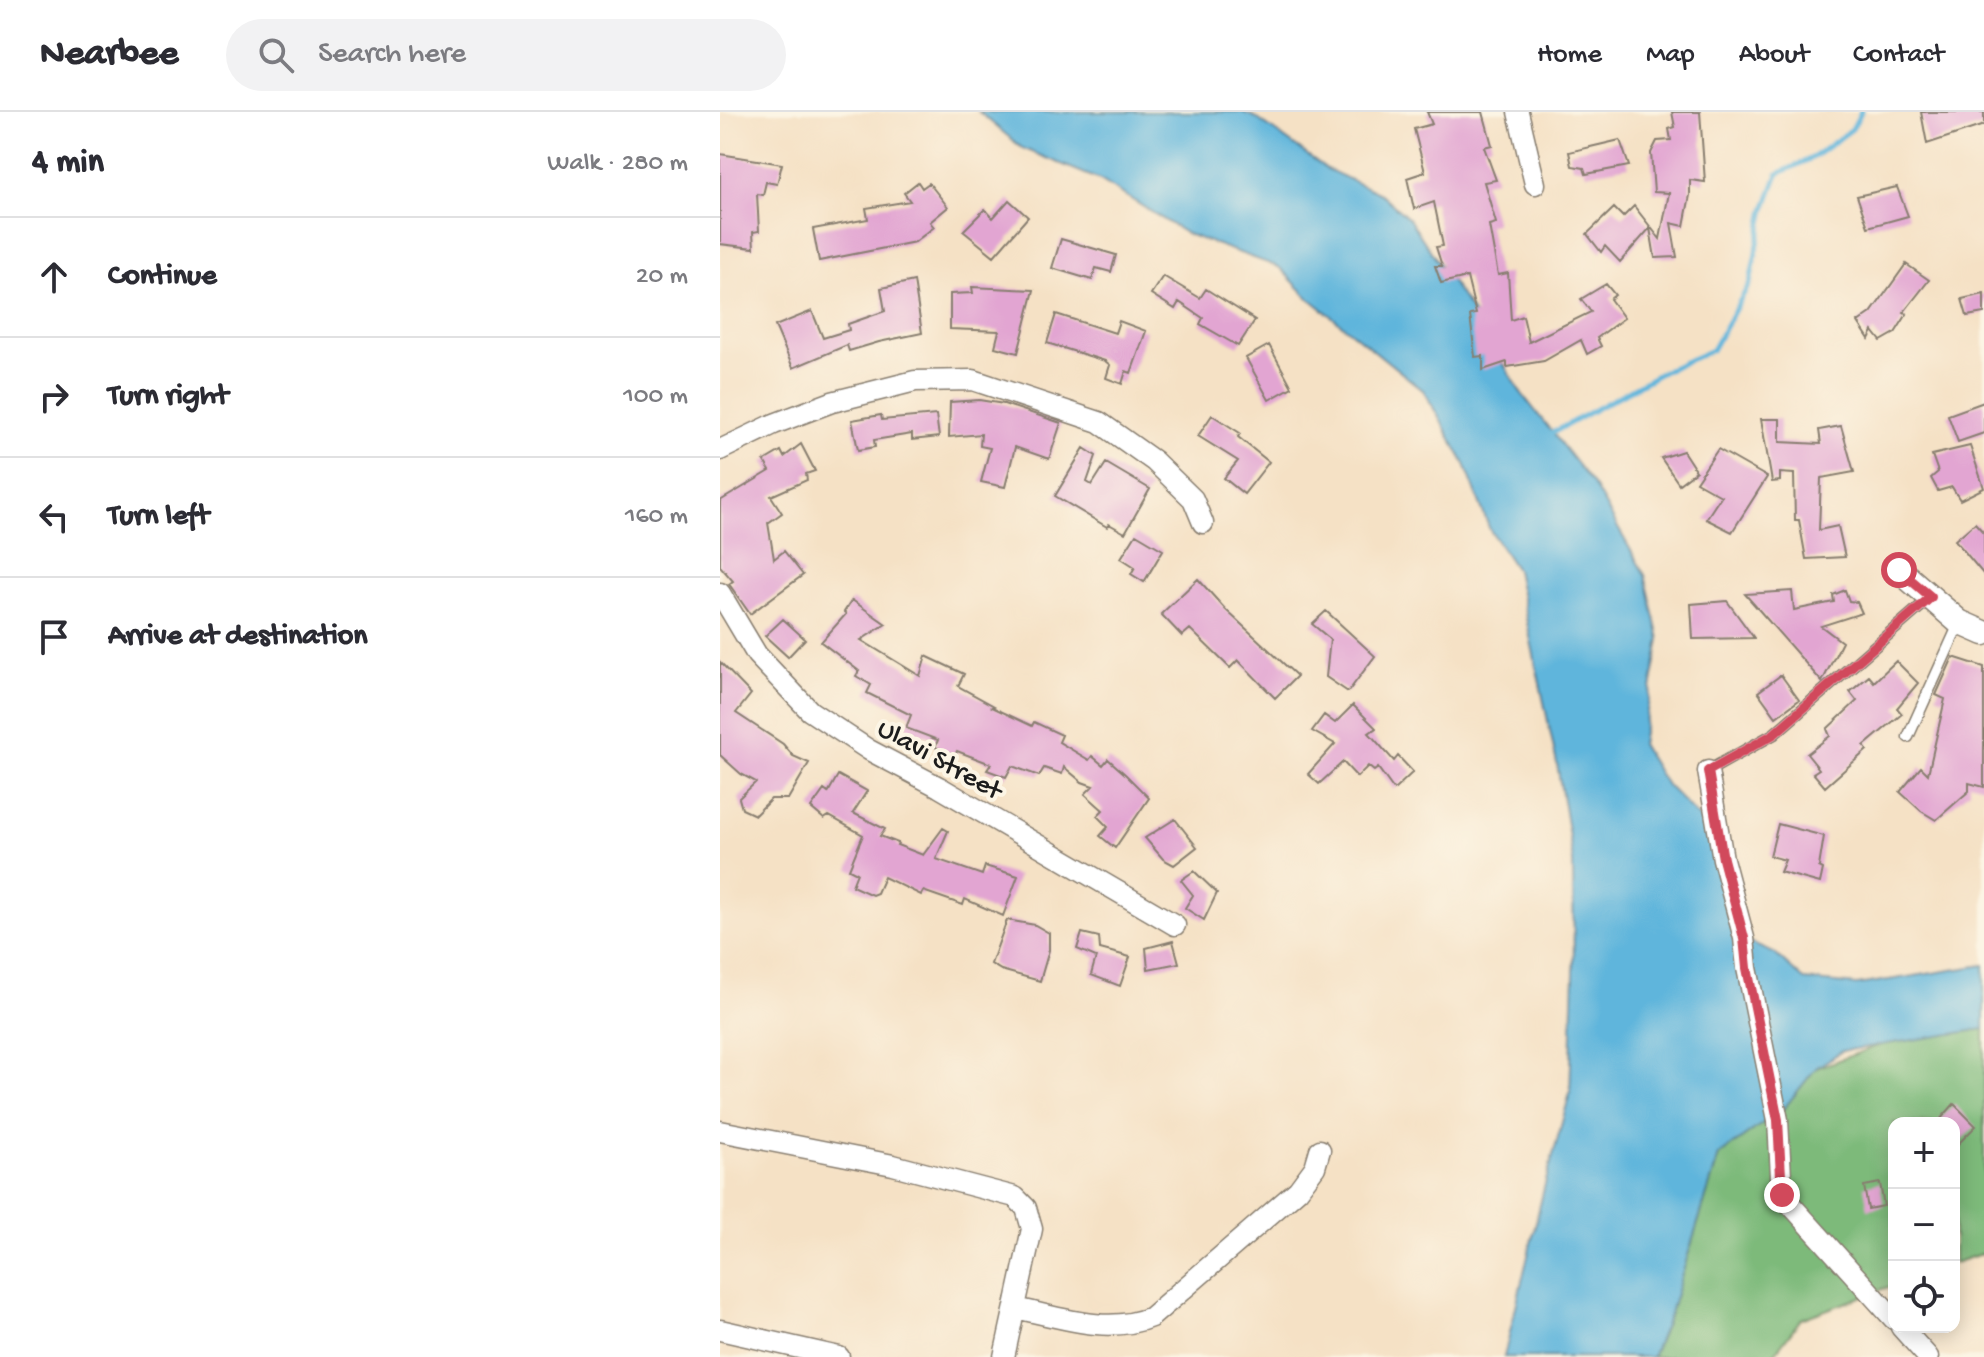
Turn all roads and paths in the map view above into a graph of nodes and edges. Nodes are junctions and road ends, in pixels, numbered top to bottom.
1 (1518, 112) edge
2 (1535, 184) dead end
3 (720, 450) edge
4 (1203, 523) dead end
5 (1899, 570) dead end
6 (720, 593) edge
7 (1931, 597) junction
8 (1959, 622) junction
9 (1984, 633) edge
10 (1908, 737) dead end
11 (1708, 771) joint
12 (1175, 925) dead end
13 (720, 1131) edge
14 (1320, 1150) dead end
15 (1015, 1308) junction
16 (1888, 1312) edge
17 (720, 1330) edge
18 (1906, 1333) edge
19 (839, 1357) edge
20 (1004, 1357) edge
21 (1928, 1357) edge

1 - 2 street
3 - 4 street
5 - 7 street
6 - 12 street, Ulavi Street
7 - 8 street
7 - 11 lane
8 - 9 street
8 - 10 lane
11 - 16 street
13 - 15 street
14 - 15 street
15 - 20 street
17 - 19 street
18 - 21 street

